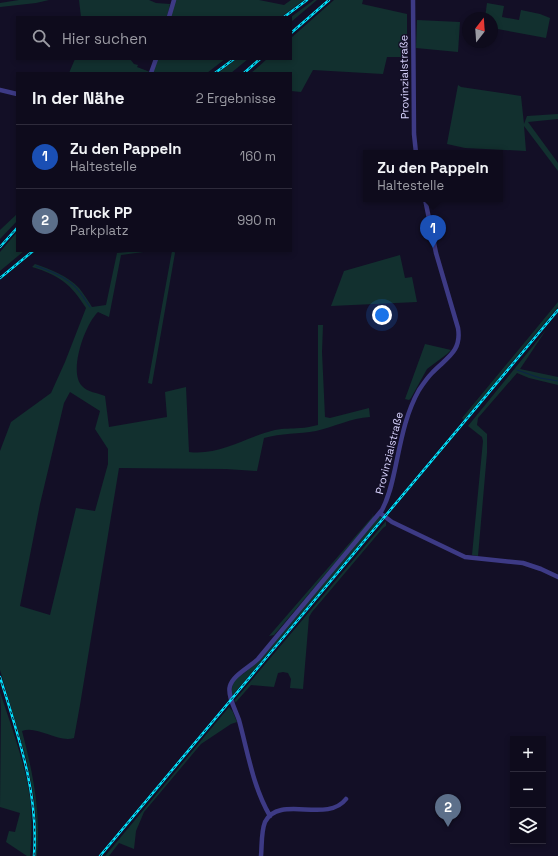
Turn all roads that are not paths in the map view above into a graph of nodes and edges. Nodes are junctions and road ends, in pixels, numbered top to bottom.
1 (174, 0) edge
2 (413, 0) edge
3 (169, 16) edge
4 (156, 60) edge
5 (151, 72) edge
6 (0, 90) edge
7 (16, 94) edge
8 (416, 150) edge
9 (426, 202) edge
10 (380, 513) junction
11 (558, 577) edge
12 (346, 799) dead end
13 (270, 816) junction
14 (260, 856) edge

1 - 3 street
2 - 8 street, Provinzialstraße
4 - 5 street
6 - 7 street
9 - 10 street, Provinzialstraße
10 - 11 street
10 - 13 street, Provinzialstraße
12 - 13 street
13 - 14 street

